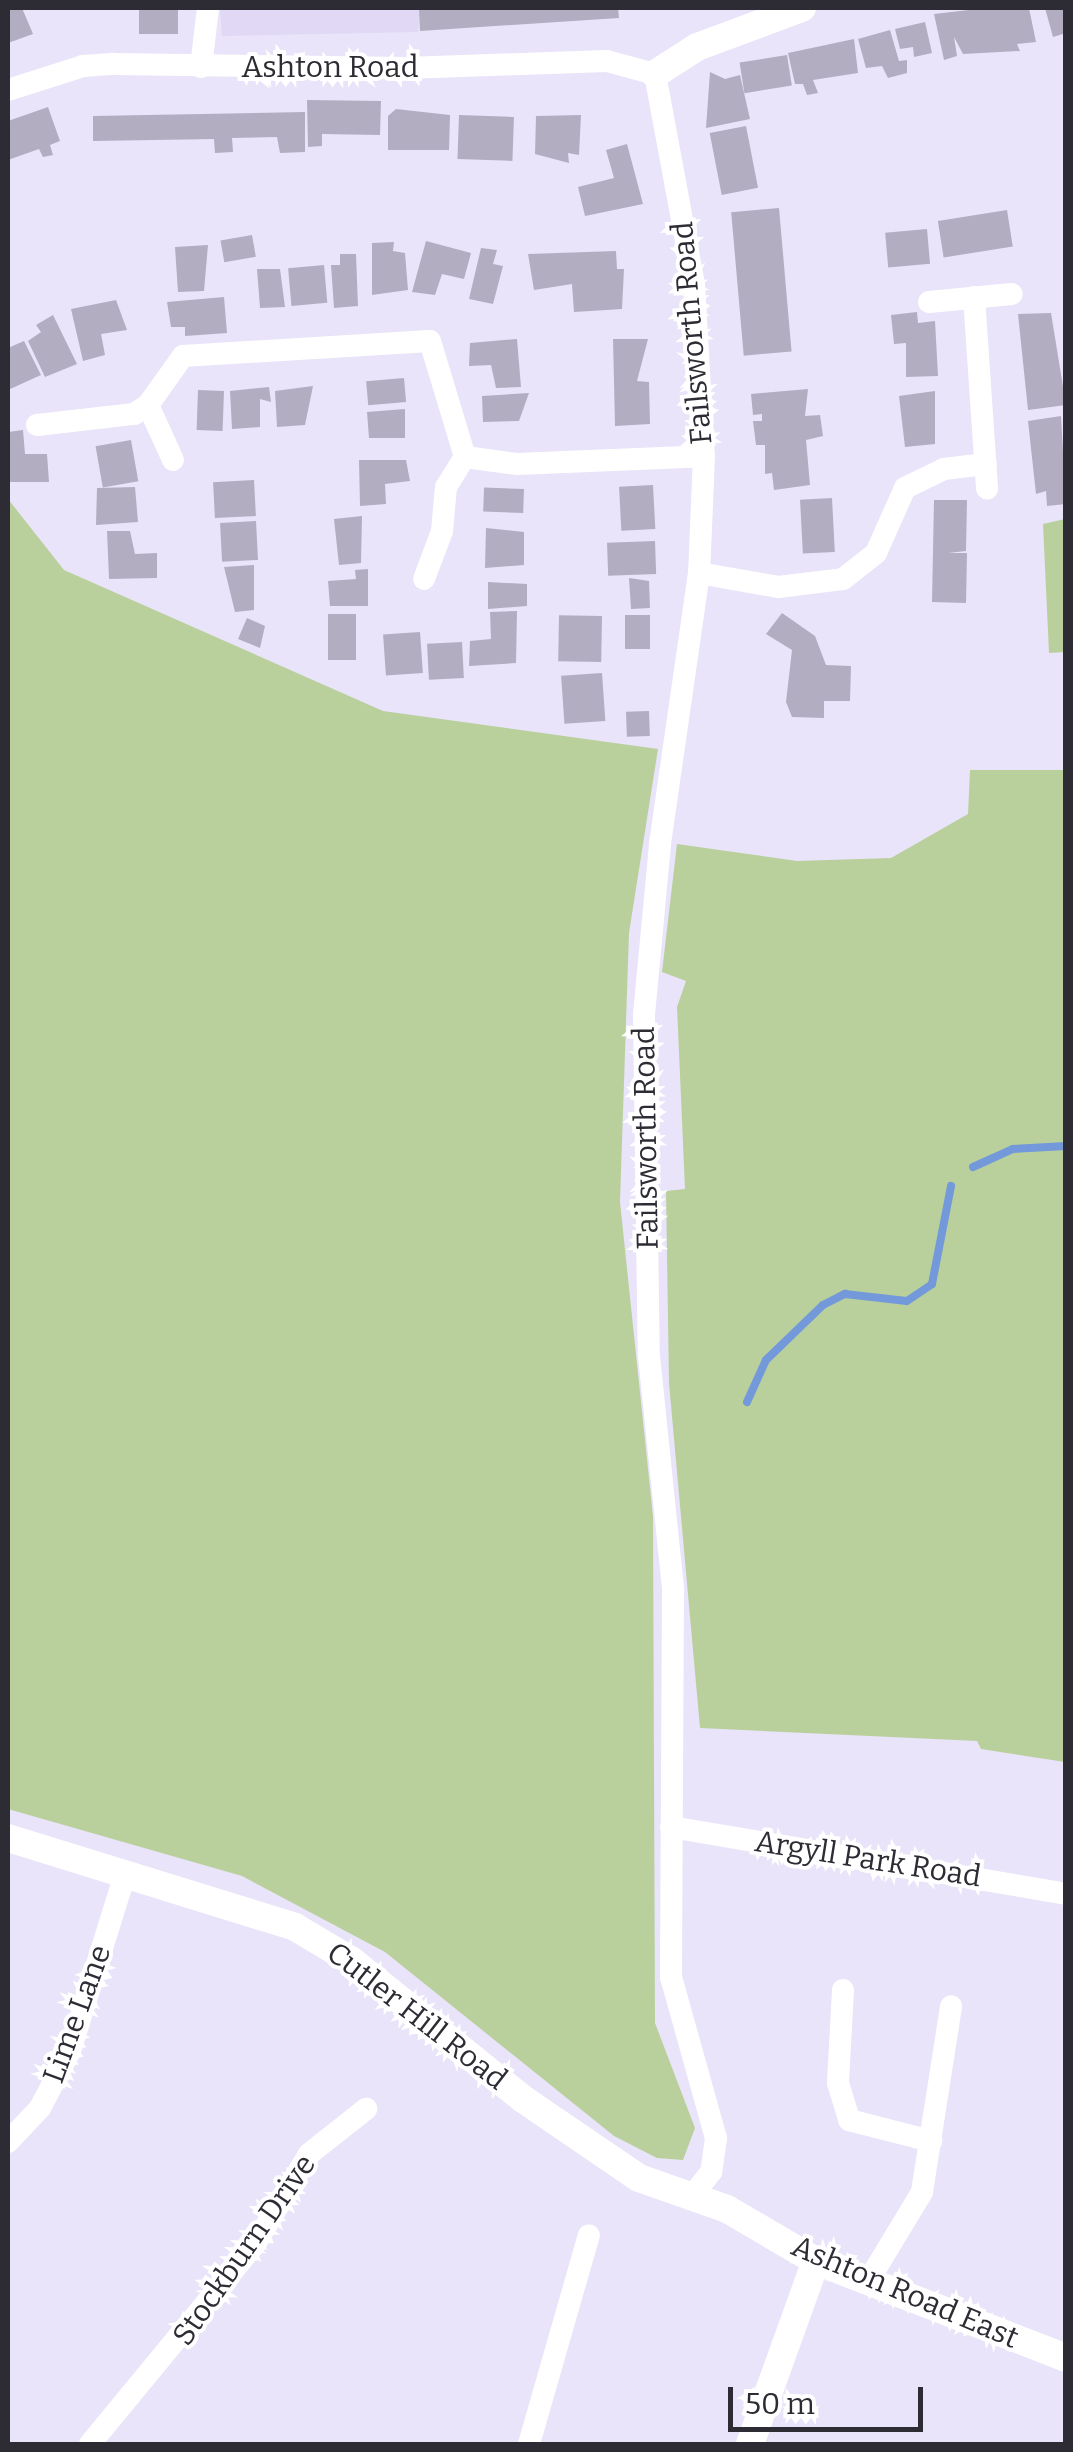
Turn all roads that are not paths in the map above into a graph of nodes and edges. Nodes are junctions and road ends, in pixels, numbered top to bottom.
1 (208, 8) edge
2 (802, 8) edge
3 (201, 67) junction
4 (655, 74) junction
5 (8, 90) edge
6 (1012, 294) dead end
7 (974, 297) junction
8 (929, 302) dead end
9 (148, 405) junction
10 (37, 425) dead end
11 (704, 456) junction
12 (464, 457) junction
13 (173, 460) dead end
14 (986, 464) junction
15 (987, 489) dead end
16 (699, 574) junction
17 (424, 579) dead end
18 (670, 1827) junction
19 (8, 1838) edge
20 (125, 1874) junction
21 (1066, 1894) edge
22 (844, 1990) dead end
23 (951, 2006) dead end
24 (366, 2109) dead end
25 (10, 2136) edge
26 (931, 2141) junction
27 (693, 2195) junction
28 (590, 2235) dead end
29 (816, 2261) junction
30 (870, 2278) junction
31 (1066, 2358) edge
32 (90, 2444) edge
33 (529, 2444) edge
34 (750, 2444) edge

1 - 3 street
2 - 4 street
3 - 4 street, Ashton Road
3 - 5 street, Ashton Road
4 - 11 street, Failsworth Road
6 - 7 street
7 - 8 street
7 - 14 street
9 - 10 street
9 - 12 street
9 - 13 street
11 - 12 street
11 - 16 street, Failsworth Road
12 - 17 street
14 - 15 street
14 - 16 street
16 - 18 street, Failsworth Road
18 - 21 street, Argyll Park Road
18 - 27 street, Failsworth Road
19 - 20 street, Cutler Hill Road
20 - 25 street, Lime Lane
20 - 27 street, Cutler Hill Road
22 - 26 street
23 - 26 street
24 - 32 street, Stockburn Drive
26 - 30 street
27 - 29 street, Ashton Road East
28 - 33 street
29 - 30 street, Ashton Road East
29 - 34 street
30 - 31 street, Ashton Road East

